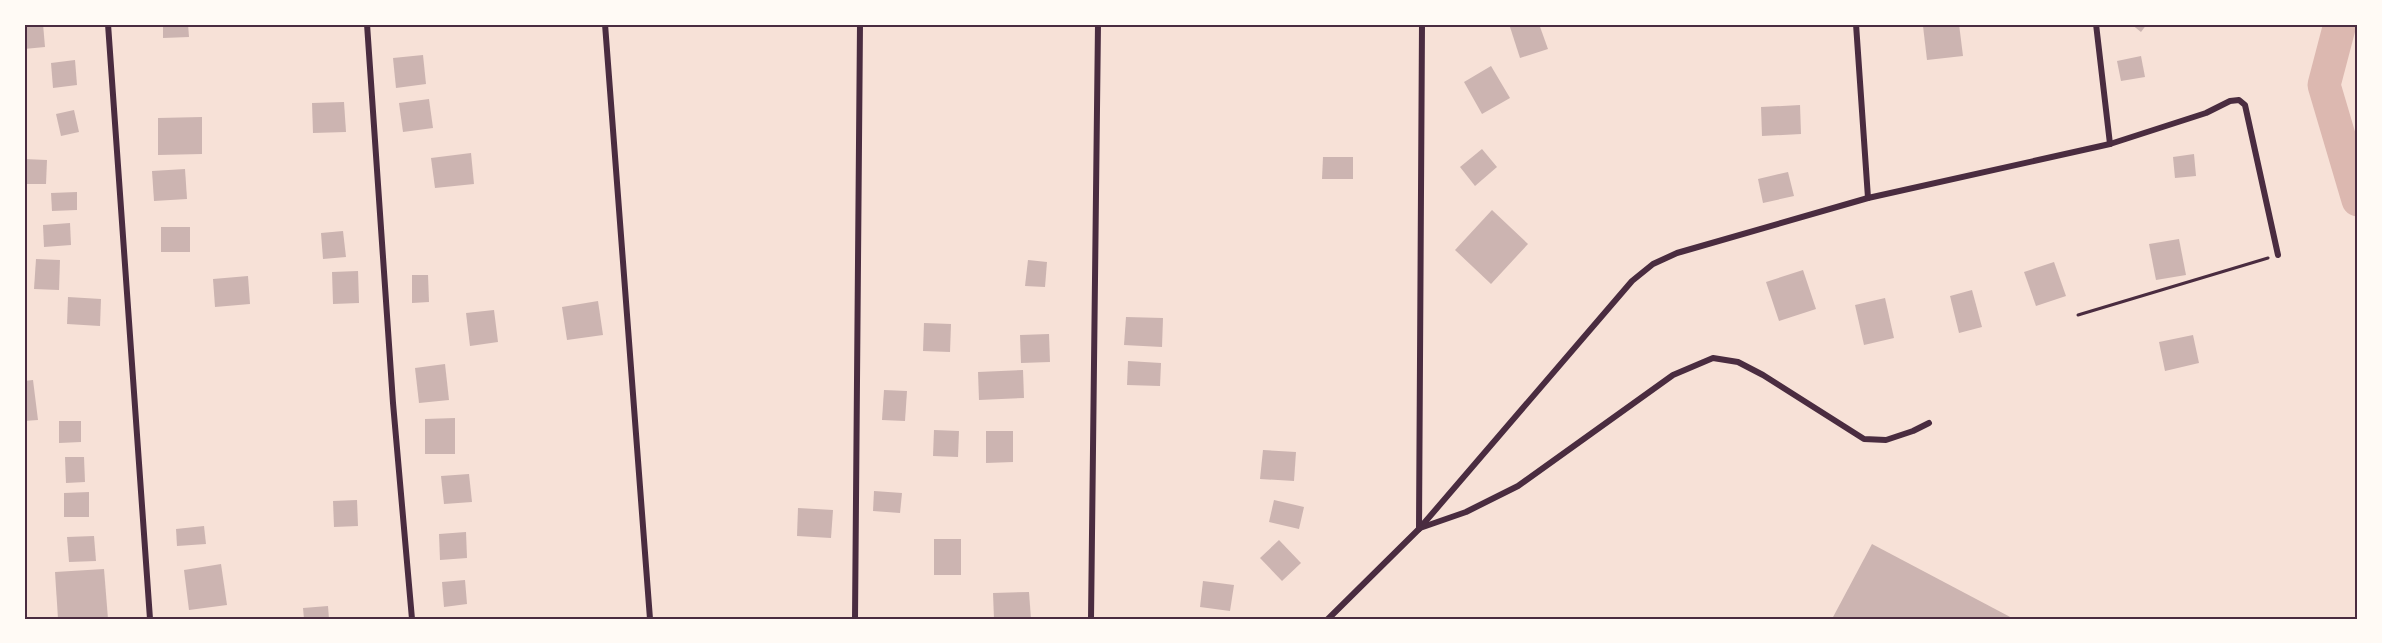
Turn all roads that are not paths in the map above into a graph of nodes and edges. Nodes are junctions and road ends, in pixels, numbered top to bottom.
1 (108, 24) edge
2 (367, 24) edge
3 (606, 24) edge
4 (860, 24) edge
5 (1098, 24) edge
6 (1422, 24) edge
7 (1856, 24) edge
8 (2096, 24) edge
9 (2110, 144) junction
10 (1868, 198) junction
11 (2278, 255) road end
12 (1929, 423) dead end
13 (1419, 528) junction
14 (150, 619) edge
15 (412, 619) edge
16 (650, 619) edge
17 (855, 619) edge
18 (1091, 619) edge
19 (1328, 619) edge

1 - 14 street
2 - 15 street
3 - 16 street
4 - 17 street
5 - 18 street
6 - 13 street
7 - 10 street
8 - 9 street
9 - 10 street
9 - 11 street
10 - 13 street
12 - 13 street
13 - 19 street

